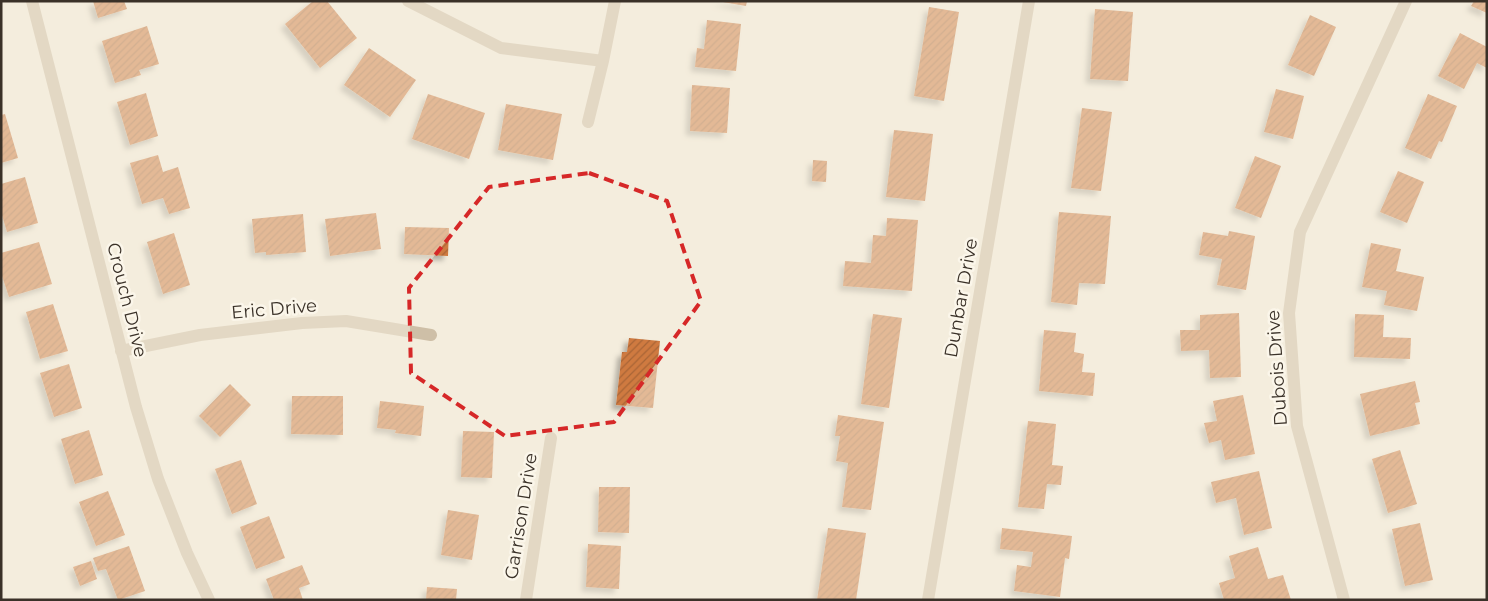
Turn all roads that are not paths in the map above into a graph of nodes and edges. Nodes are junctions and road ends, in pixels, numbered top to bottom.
1 (32, 1) edge
2 (408, 1) edge
3 (615, 1) edge
4 (1029, 1) edge
5 (1406, 1) edge
6 (603, 60) junction
7 (588, 122) dead end
8 (431, 335) dead end
9 (121, 350) junction
10 (551, 438) dead end
11 (209, 600) edge
12 (526, 600) edge
13 (928, 600) edge
14 (1344, 600) edge

1 - 9 street, Crouch Drive
2 - 6 street
3 - 6 street
4 - 13 street, Dunbar Drive
5 - 14 street, Dubois Drive
6 - 7 street
8 - 9 street, Eric Drive
9 - 11 street, Crouch Drive
10 - 12 street, Garrison Drive

